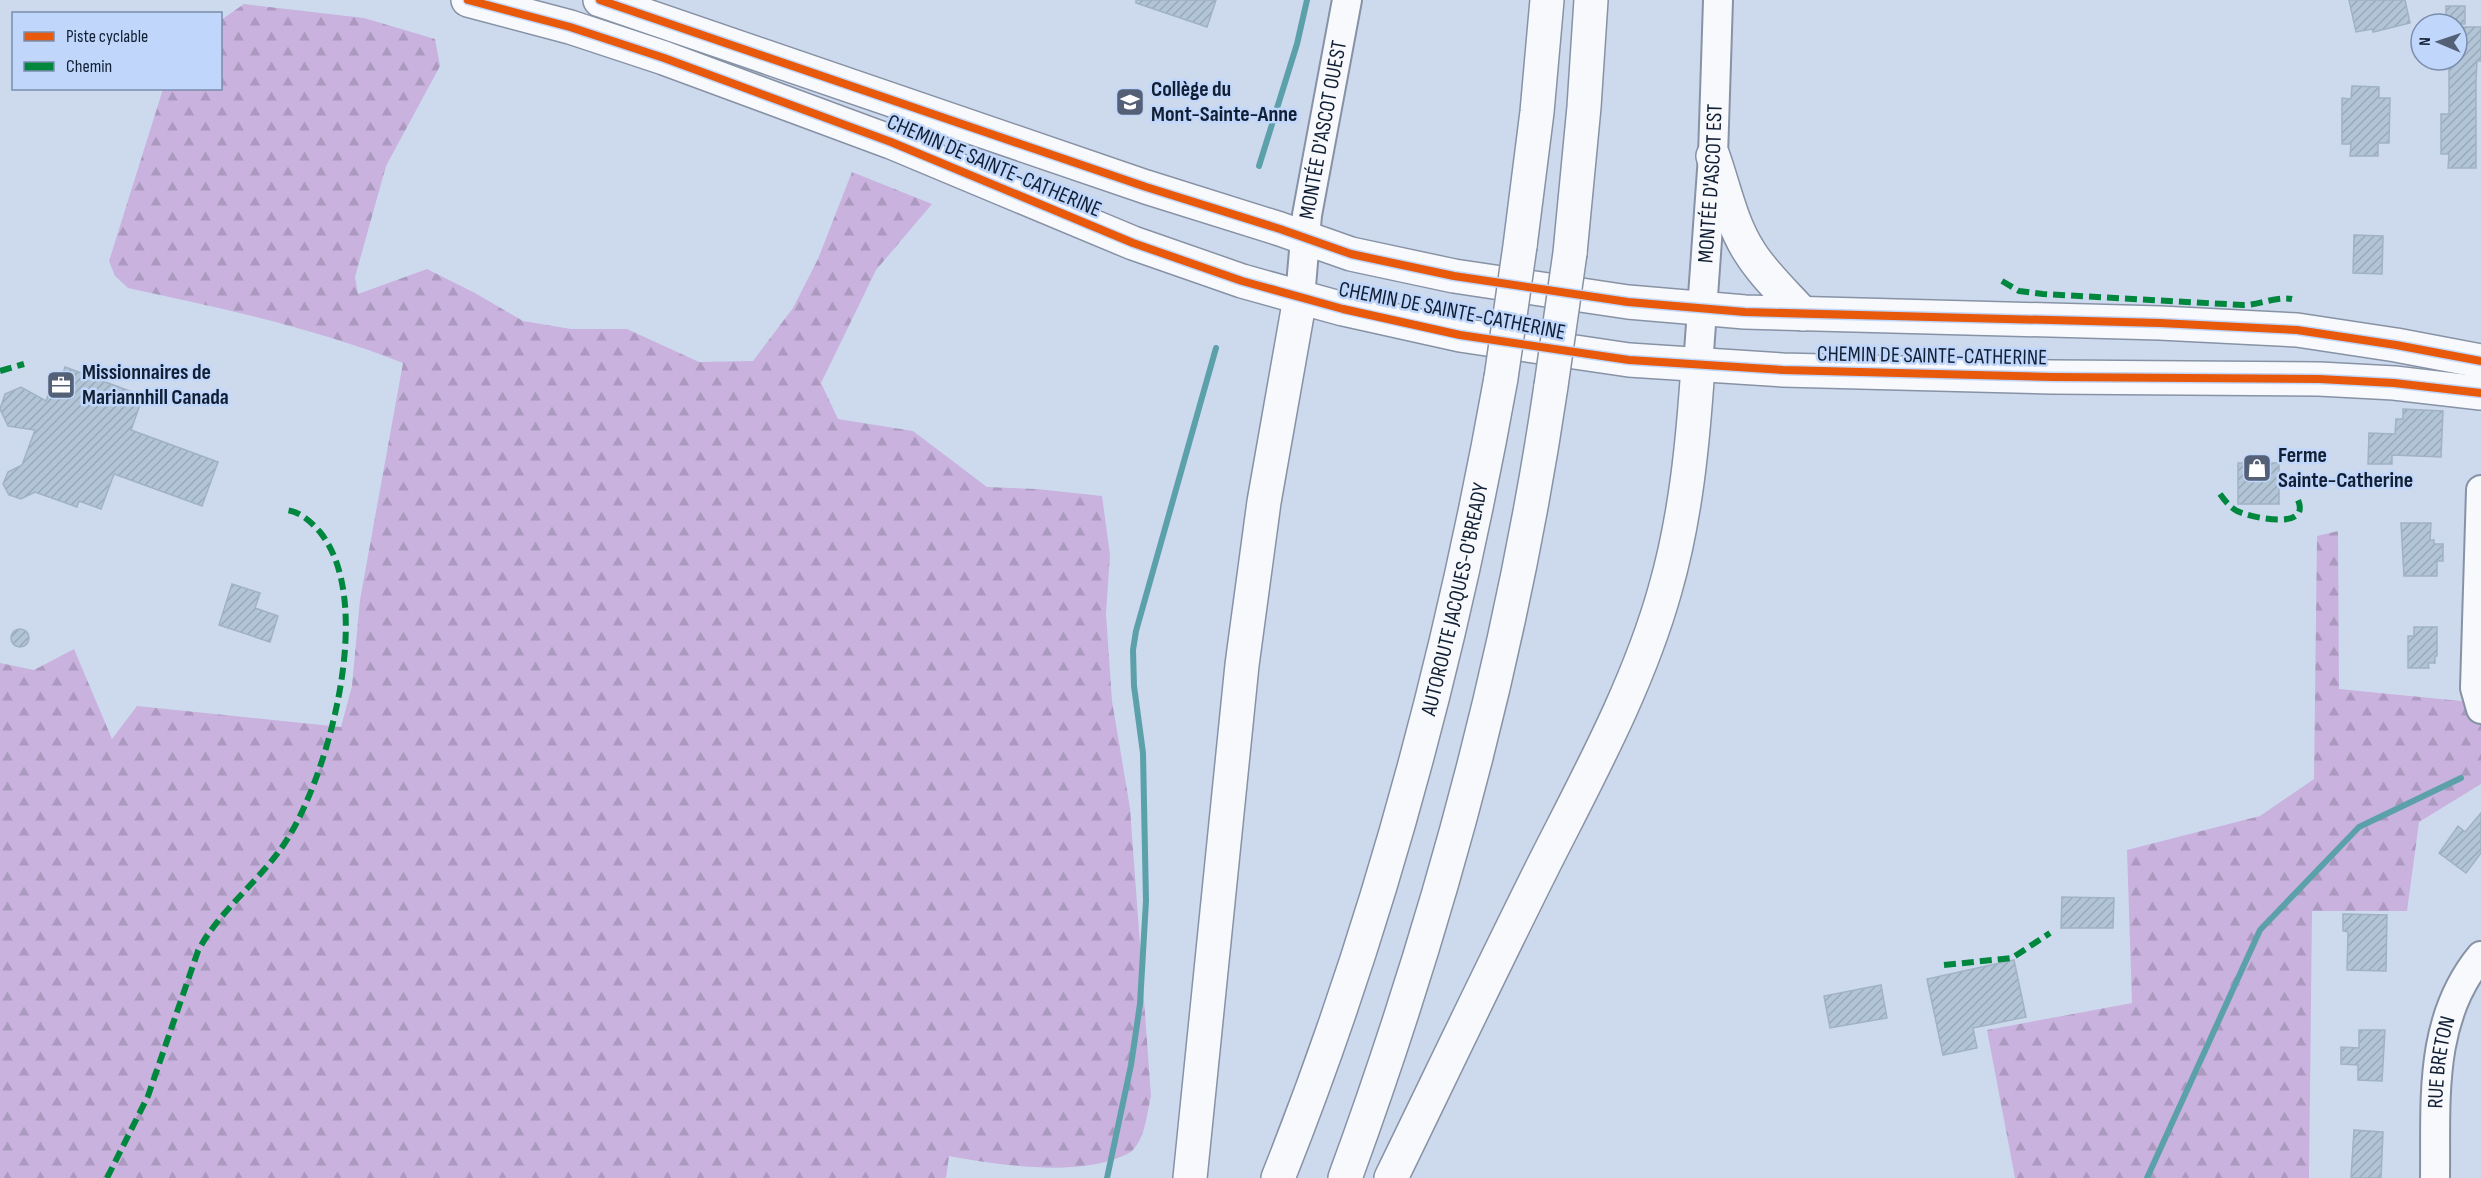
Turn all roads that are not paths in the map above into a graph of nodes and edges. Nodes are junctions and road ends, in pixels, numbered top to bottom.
1 (468, 0) edge
2 (600, 0) edge
3 (1347, 0) edge
4 (1547, 0) edge
5 (1591, 0) edge
6 (1718, 0) edge
7 (1713, 156) junction
8 (1305, 238) junction
9 (1300, 298) junction
10 (1704, 309) junction
11 (1803, 314) junction
12 (2481, 361) edge
13 (1698, 366) junction
14 (2481, 393) edge
15 (2481, 490) edge
16 (2481, 710) edge
17 (2481, 956) edge
18 (1190, 1178) edge
19 (1278, 1178) edge
20 (1345, 1178) edge
21 (1391, 1178) edge
22 (2435, 1178) edge

1 - 9 main road, CHEMIN DE SAINTE-CATHERINE
2 - 8 main road, CHEMIN DE SAINTE-CATHERINE
3 - 8 street, MONTÉE D'ASCOT OUEST
4 - 19 main road, AUTOROUTE JACQUES-O'BREADY, bridge
5 - 20 main road, bridge
6 - 7 street, MONTÉE D'ASCOT EST
7 - 10 street, MONTÉE D'ASCOT EST
7 - 11 main road
8 - 9 street, MONTÉE D'ASCOT OUEST
8 - 10 main road, CHEMIN DE SAINTE-CATHERINE
9 - 13 main road, CHEMIN DE SAINTE-CATHERINE
9 - 18 main road
10 - 11 main road, CHEMIN DE SAINTE-CATHERINE
10 - 13 street, MONTÉE D'ASCOT EST
11 - 12 main road, CHEMIN DE SAINTE-CATHERINE
13 - 14 main road, CHEMIN DE SAINTE-CATHERINE
13 - 21 main road
15 - 16 street
17 - 22 street, RUE BRETON

